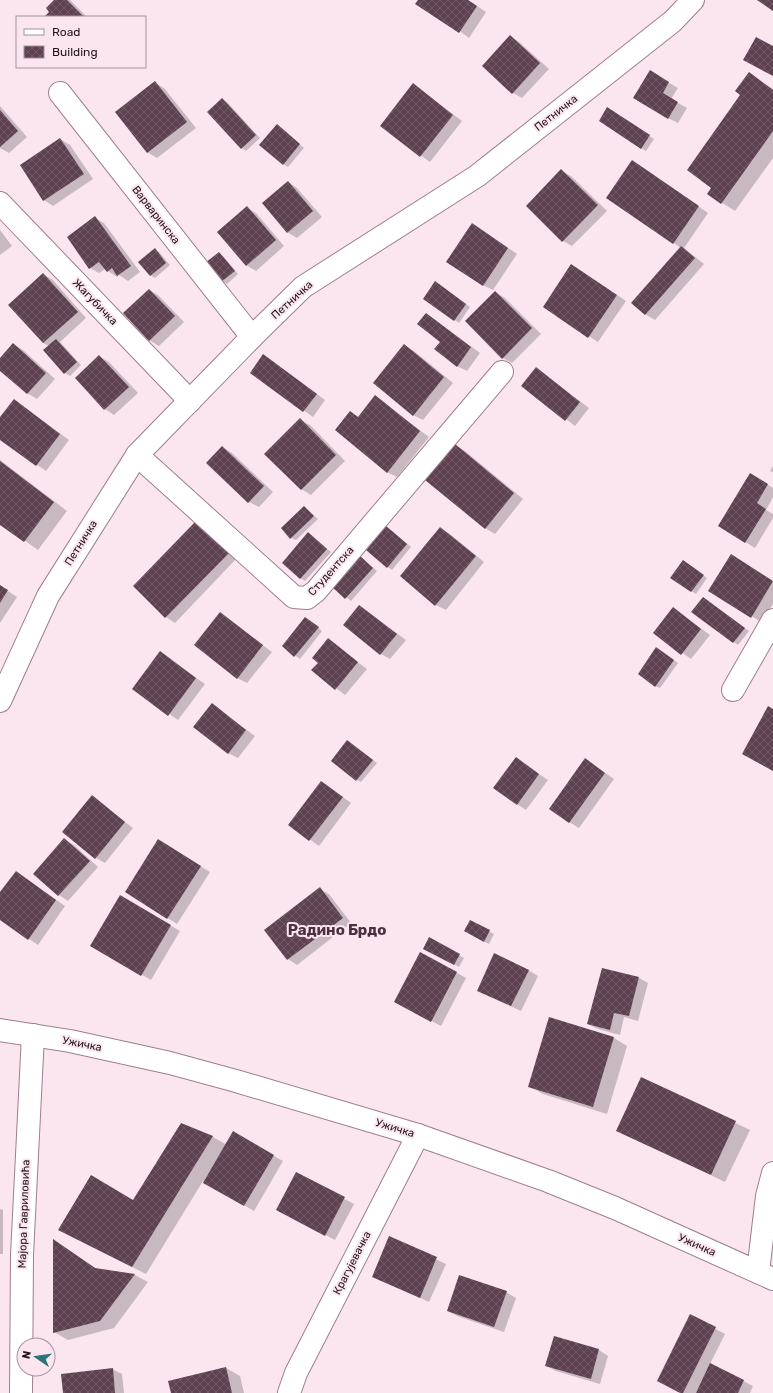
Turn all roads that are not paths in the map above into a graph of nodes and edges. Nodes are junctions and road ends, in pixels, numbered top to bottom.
1 (693, 0) edge
2 (60, 93) dead end
3 (0, 203) edge
4 (252, 337) junction
5 (502, 372) dead end
6 (190, 401) junction
7 (137, 455) junction
8 (773, 620) edge
9 (733, 690) dead end
10 (0, 701) edge
11 (0, 1030) edge
12 (33, 1035) junction
13 (418, 1135) junction
14 (773, 1173) edge
15 (766, 1276) edge
16 (21, 1393) edge
17 (290, 1393) edge

1 - 4 street, Петничка
2 - 4 street, Варваринска
3 - 6 street, Жагубичка
4 - 6 street, Петничка
5 - 7 street, Студентска
6 - 7 street, Петничка
7 - 10 street, Петничка
8 - 9 street
11 - 12 street, Ужичка
12 - 13 street, Ужичка
12 - 16 street, Мајора Гавриловића
13 - 15 street, Ужичка
13 - 17 street, Крагујевачка
14 - 15 street

